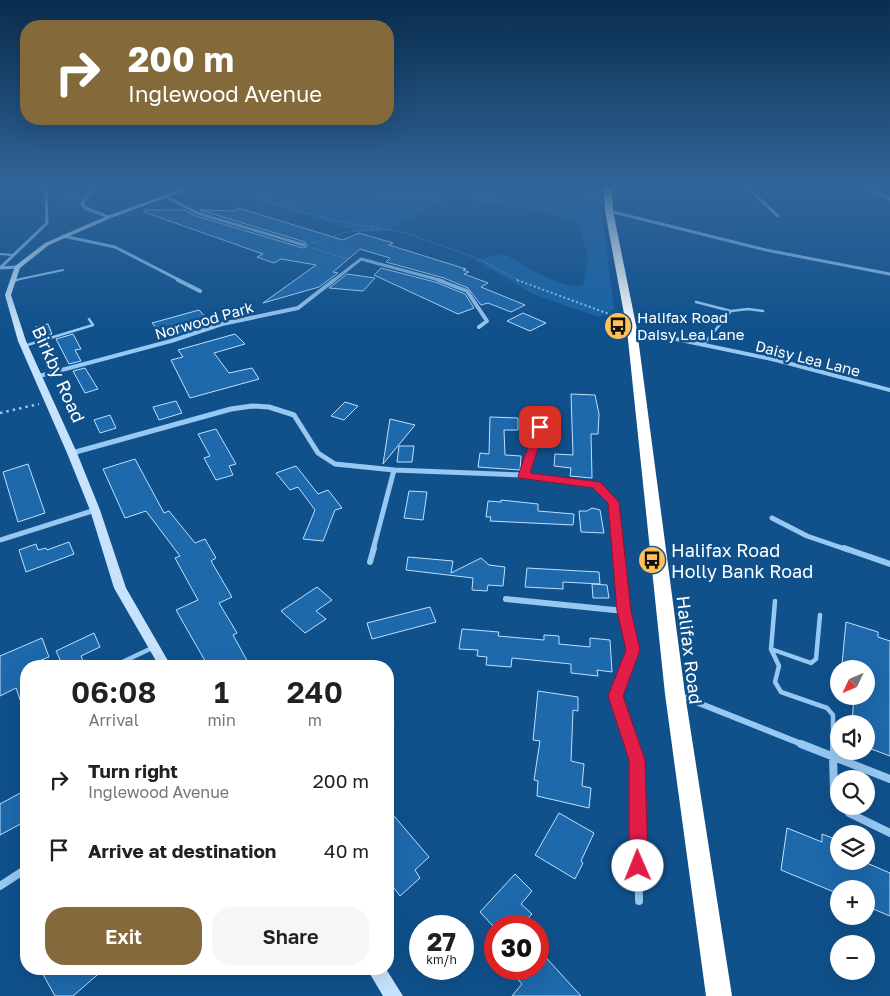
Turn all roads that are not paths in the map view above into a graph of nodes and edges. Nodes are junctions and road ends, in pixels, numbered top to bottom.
1 (34, 235) edge
2 (272, 235) edge
3 (614, 235) edge
4 (708, 235) edge
5 (63, 236) joint
6 (304, 245) road end
7 (0, 254) edge
8 (363, 254) dead end
9 (13, 255) junction
10 (360, 261) junction
11 (17, 267) junction
12 (0, 268) edge
13 (63, 270) dead end
14 (890, 274) edge
15 (11, 281) junction
16 (200, 291) dead end
17 (696, 302) dead end
18 (730, 311) junction
19 (763, 311) dead end
20 (89, 319) dead end
21 (631, 325) junction
22 (479, 327) dead end
23 (703, 345) junction
24 (24, 346) junction
25 (39, 376) junction
26 (890, 390) edge
27 (546, 411) dead end
28 (72, 453) junction
29 (394, 470) junction
30 (523, 476) junction
31 (95, 510) junction
32 (772, 518) dead end
33 (0, 540) edge
34 (370, 562) dead end
35 (890, 564) edge
36 (506, 599) dead end
37 (776, 601) dead end
38 (624, 611) junction
39 (820, 615) dead end
40 (152, 648) junction
41 (771, 649) junction
42 (127, 660) edge
43 (160, 660) edge
44 (675, 694) junction
45 (833, 715) edge
46 (830, 755) edge
47 (843, 760) edge
48 (890, 779) edge
49 (852, 815) edge
50 (890, 833) edge
51 (20, 873) edge
52 (0, 886) edge
53 (639, 901) dead end
54 (380, 975) edge
55 (394, 996) edge
56 (720, 996) edge

1 - 9 street
2 - 6 street
3 - 21 highway, Halifax Road
4 - 14 street
5 - 11 street, Birkby Road
5 - 16 street
7 - 9 lane
8 - 10 street
9 - 12 street
10 - 22 street
10 - 25 street, Norwood Park
11 - 12 street
11 - 15 street, Birkby Road
13 - 15 lane
15 - 24 street, Birkby Road
17 - 18 lane
18 - 19 lane
18 - 23 lane
20 - 24 lane
21 - 23 street, Daisy Lea Lane
21 - 44 highway, Halifax Road
23 - 26 street, Daisy Lea Lane
24 - 25 street, Birkby Road
25 - 28 street, Birkby Road
27 - 30 street
28 - 29 street
28 - 31 street, Birkby Road
29 - 30 street
29 - 34 street
30 - 38 street
31 - 33 street
31 - 40 street, Birkby Road
32 - 35 street
36 - 38 street
37 - 41 lane
38 - 53 street
39 - 41 lane
40 - 42 lane
40 - 43 street, Birkby Road
41 - 45 lane
44 - 46 street
44 - 56 highway, Halifax Road
47 - 48 street
49 - 50 street
51 - 52 street
54 - 55 street

